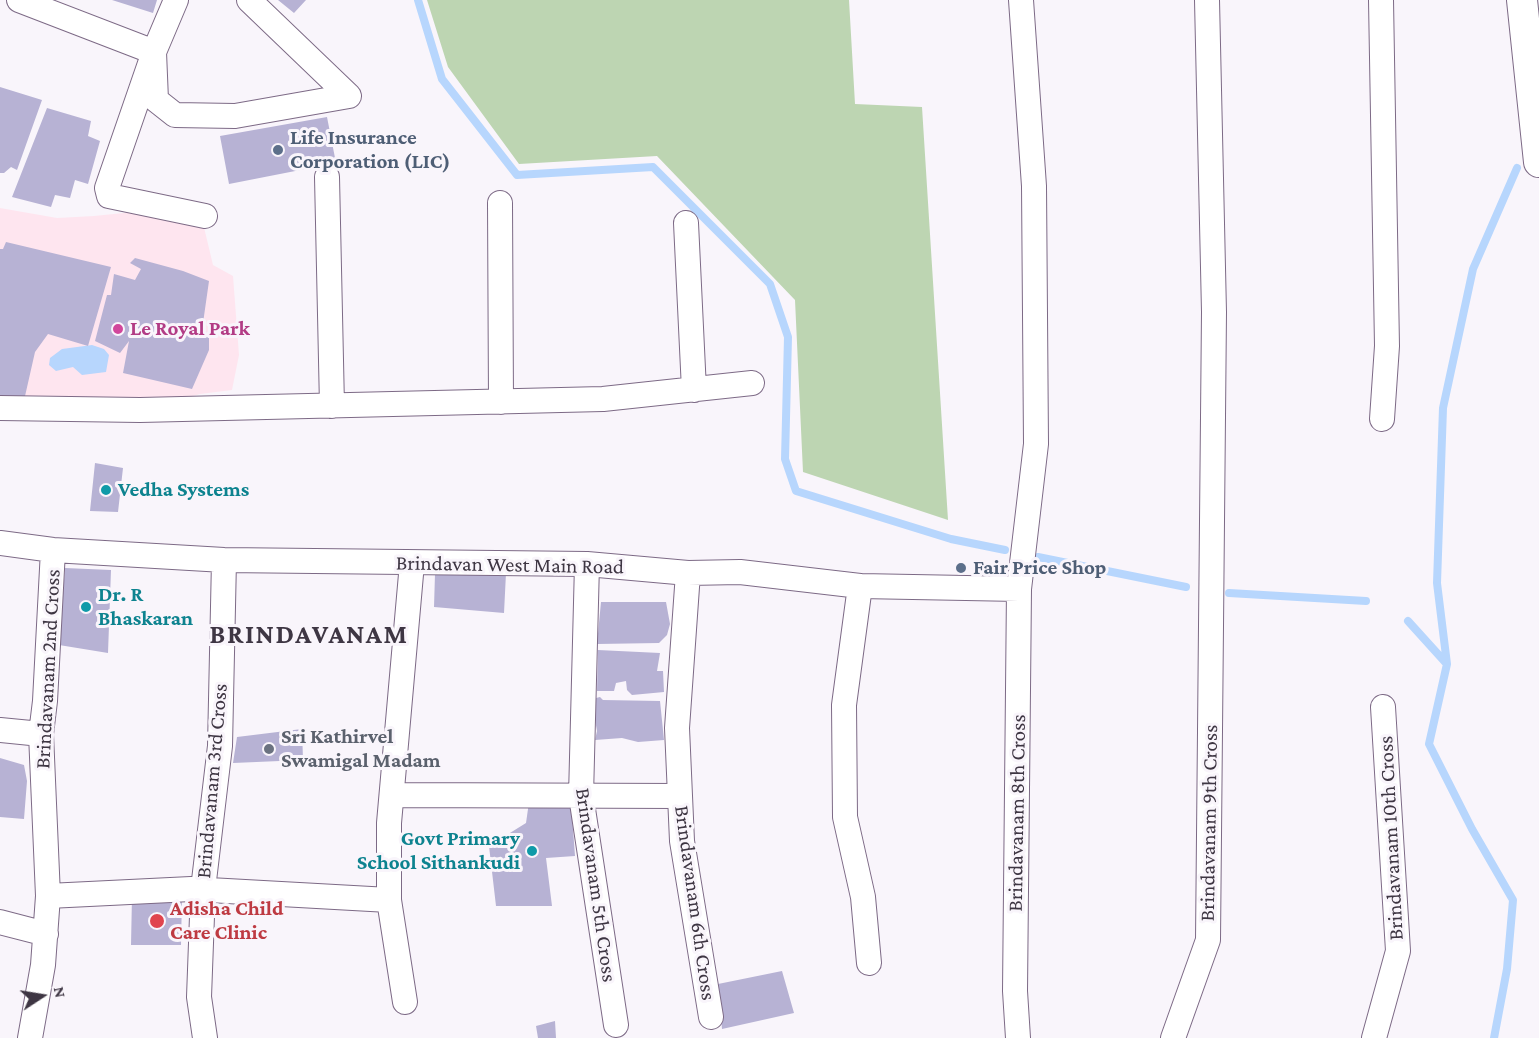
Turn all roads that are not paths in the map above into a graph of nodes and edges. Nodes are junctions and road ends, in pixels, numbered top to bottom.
1 (19, 0) edge
2 (176, 0) edge
3 (249, 0) edge
4 (1021, 0) edge
5 (1207, 0) edge
6 (1381, 0) edge
7 (1521, 0) edge
8 (154, 52) junction
9 (1539, 162) edge
10 (327, 177) dead end
11 (500, 202) dead end
12 (205, 216) dead end
13 (686, 223) dead end
14 (752, 383) dead end
15 (694, 390) junction
16 (501, 402) junction
17 (332, 406) junction
18 (0, 408) edge
19 (1382, 419) dead end
20 (0, 543) edge
21 (53, 550) junction
22 (224, 560) junction
23 (412, 563) junction
24 (587, 564) junction
25 (688, 573) junction
26 (860, 586) junction
27 (1019, 589) junction
28 (1383, 707) dead end
29 (0, 730) edge
30 (41, 734) junction
31 (392, 795) junction
32 (581, 796) junction
33 (680, 796) junction
34 (203, 889) junction
35 (48, 896) junction
36 (388, 900) junction
37 (0, 922) edge
38 (45, 934) junction
39 (869, 963) dead end
40 (405, 1002) dead end
41 (711, 1017) dead end
42 (616, 1025) dead end
43 (30, 1038) edge
44 (206, 1038) edge
45 (1018, 1038) edge
46 (1173, 1038) edge
47 (1374, 1038) edge

1 - 8 street
2 - 8 street
3 - 8 street
4 - 27 street, Brindavanam 8th Cross
5 - 46 street, Brindavanam 9th Cross
6 - 19 street
7 - 9 street
8 - 12 street
10 - 17 street
11 - 16 street
13 - 15 street
14 - 15 street
15 - 16 street
16 - 17 street
17 - 18 street
20 - 21 street, Brindavan West Main Road
21 - 22 street, Brindavan West Main Road
21 - 30 street, Brindavanam 2nd Cross
22 - 23 street, Brindavan West Main Road
22 - 34 street, Brindavanam 3rd Cross
23 - 24 street, Brindavan West Main Road
23 - 31 street
24 - 25 street, Brindavan West Main Road
24 - 32 street, Brindavanam 5th Cross
25 - 26 street, Brindavan West Main Road
25 - 33 street, Brindavanam 6th Cross
26 - 27 street, Brindavan West Main Road
26 - 39 street
27 - 45 street, Brindavanam 8th Cross
28 - 47 street, Brindavanam 10th Cross
29 - 30 street
30 - 35 street, Brindavanam 2nd Cross
31 - 32 street
31 - 36 street
32 - 33 street
32 - 42 street, Brindavanam 5th Cross
33 - 41 street, Brindavanam 6th Cross
34 - 35 street
34 - 36 street
34 - 44 street, Brindavanam 3rd Cross
35 - 38 street, Brindavanam 2nd Cross
36 - 40 street
37 - 38 street
38 - 43 street, Brindavanam 2nd Cross

